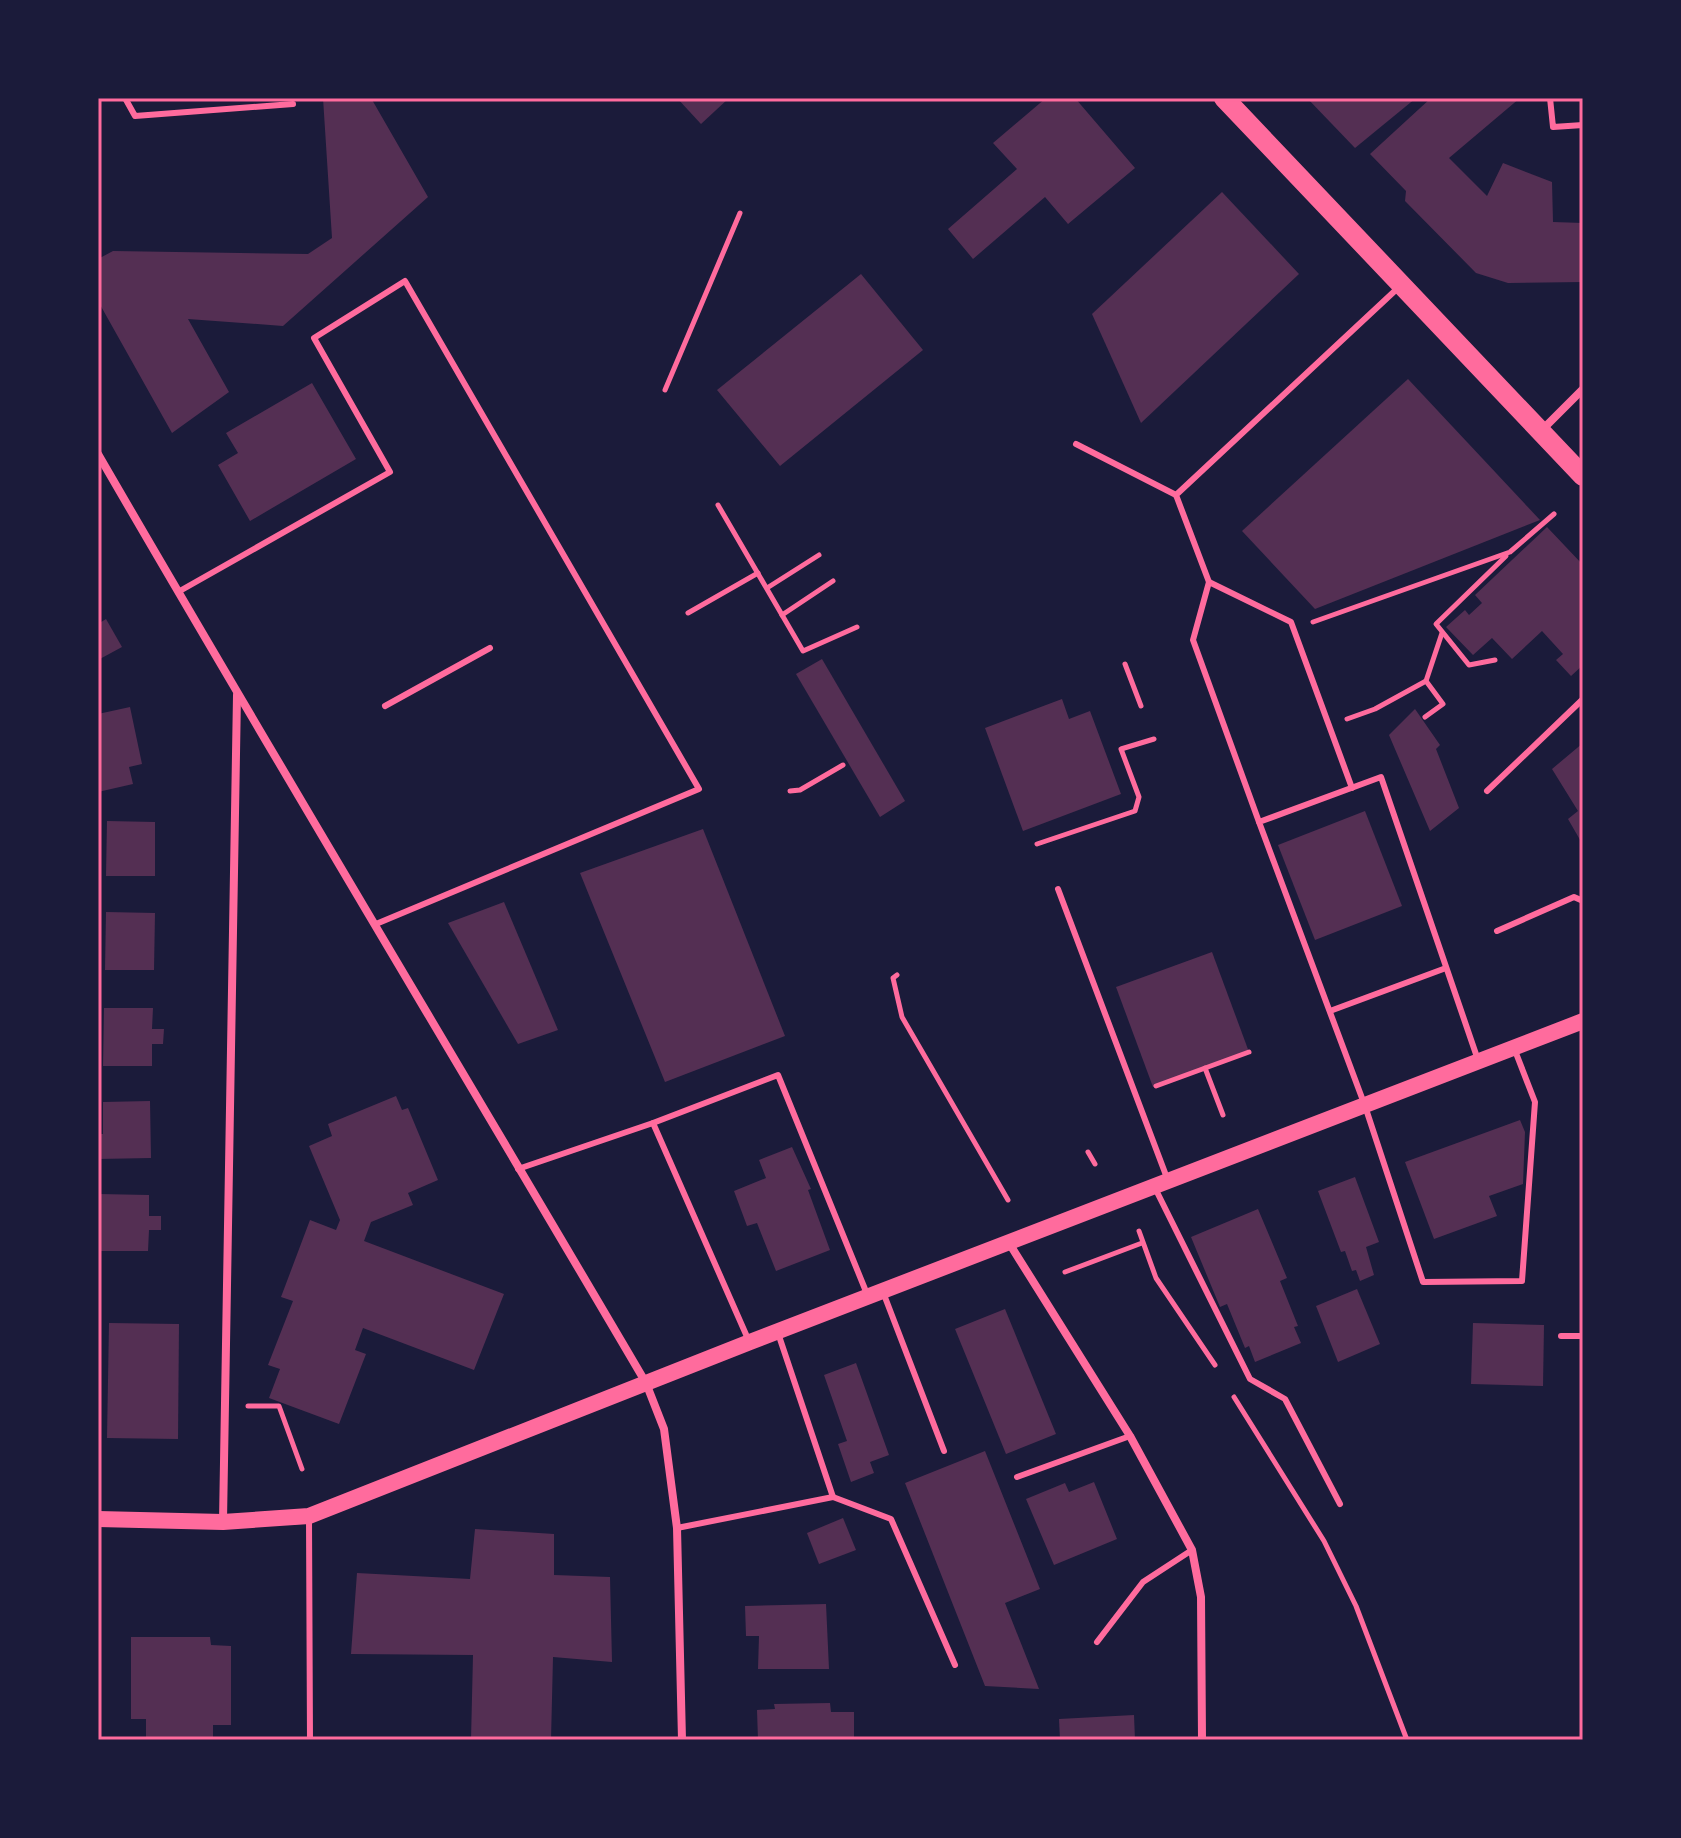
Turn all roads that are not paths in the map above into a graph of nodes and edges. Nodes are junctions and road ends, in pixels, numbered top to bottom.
1 (125, 98) edge
2 (1224, 98) edge
3 (1550, 98) edge
4 (293, 104) dead end
5 (1583, 125) edge
6 (1402, 285) junction
7 (1583, 389) edge
8 (1540, 432) junction
9 (1076, 444) dead end
10 (98, 454) edge
11 (1583, 476) edge
12 (1176, 495) junction
13 (1209, 582) junction
14 (178, 592) junction
15 (490, 648) dead end
16 (237, 695) junction
17 (1583, 699) edge
18 (385, 706) dead end
19 (1352, 788) junction
20 (1487, 791) dead end
21 (1259, 822) junction
22 (1058, 889) dead end
23 (1583, 901) edge
24 (376, 924) junction
25 (1497, 931) dead end
26 (1446, 968) junction
27 (1330, 1011) junction
28 (1583, 1021) edge
29 (1514, 1048) junction
30 (1479, 1062) junction
31 (1365, 1106) junction
32 (653, 1123) junction
33 (518, 1169) junction
34 (1162, 1185) junction
35 (1009, 1243) junction
36 (875, 1294) junction
37 (778, 1332) junction
38 (1561, 1336) dead end
39 (1583, 1336) edge
40 (750, 1342) junction
41 (646, 1383) junction
42 (1130, 1436) junction
43 (944, 1451) dead end
44 (1017, 1477) dead end
45 (833, 1497) junction
46 (1340, 1504) dead end
47 (309, 1516) junction
48 (98, 1519) edge
49 (223, 1522) junction
50 (677, 1528) junction
51 (1192, 1550) junction
52 (1097, 1642) dead end
53 (955, 1665) dead end
54 (310, 1740) edge
55 (682, 1740) edge
56 (1202, 1740) edge

1 - 4 lane
2 - 6 main road
3 - 5 lane
6 - 8 main road
6 - 12 lane
7 - 8 street
8 - 11 main road
9 - 12 lane
10 - 14 street
12 - 13 lane
13 - 19 lane
13 - 21 lane
14 - 16 street
14 - 24 lane
15 - 18 lane
16 - 24 street
16 - 49 street
17 - 20 lane
19 - 21 lane
19 - 26 lane
21 - 27 lane
22 - 34 lane
23 - 25 lane
24 - 33 street
26 - 27 lane
26 - 30 lane
27 - 31 lane
28 - 29 main road
29 - 30 main road
29 - 31 lane
30 - 31 main road
31 - 34 main road
32 - 33 lane
32 - 36 lane
32 - 40 lane
33 - 41 street
34 - 35 main road
34 - 46 lane
35 - 36 main road
35 - 42 street
36 - 37 main road
36 - 43 lane
37 - 40 main road
37 - 45 lane
38 - 39 lane
40 - 41 main road
41 - 47 main road
41 - 50 street
42 - 44 lane
42 - 51 street
45 - 50 lane
45 - 53 lane
47 - 49 main road
47 - 54 lane
48 - 49 main road
50 - 55 street
51 - 52 lane
51 - 56 street

